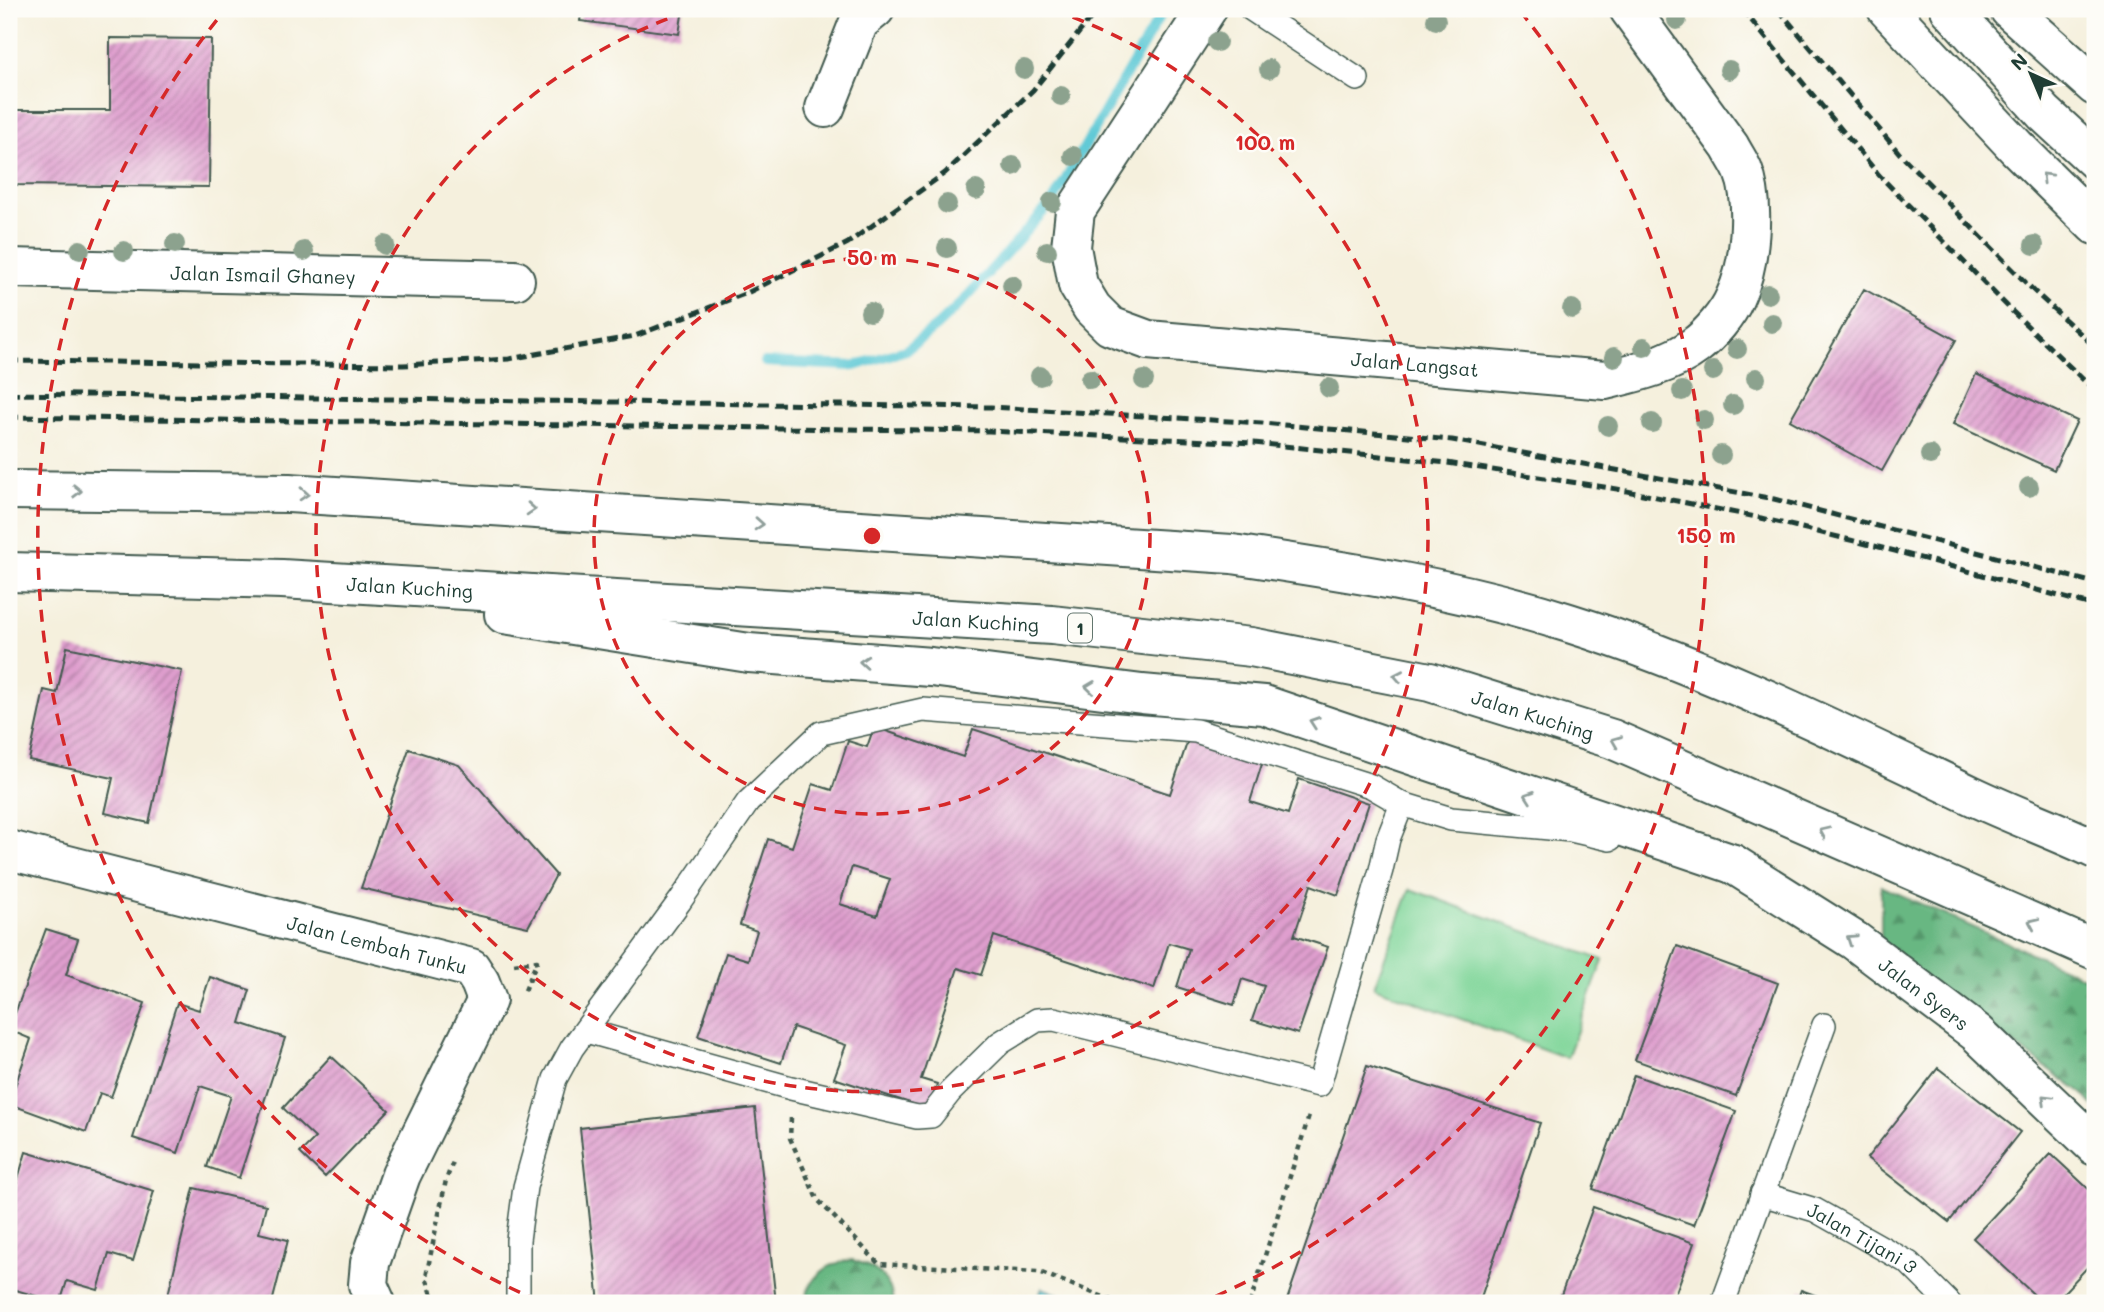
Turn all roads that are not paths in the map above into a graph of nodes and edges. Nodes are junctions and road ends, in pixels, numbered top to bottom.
1 (875, 9) edge
2 (1208, 9) edge
3 (1251, 9) edge
4 (1629, 9) edge
5 (1887, 9) edge
6 (1950, 9) edge
7 (2009, 9) edge
8 (1357, 79) dead end
9 (2095, 86) edge
10 (825, 108) dead end
11 (2095, 160) edge
12 (2095, 225) edge
13 (9, 268) edge
14 (515, 280) dead end
15 (9, 490) edge
16 (9, 572) edge
17 (282, 579) junction
18 (1402, 804) junction
19 (2095, 849) edge
20 (9, 850) edge
21 (1733, 864) junction
22 (2095, 950) edge
23 (1824, 1025) dead end
24 (586, 1031) junction
25 (2095, 1146) edge
26 (1762, 1194) junction
27 (376, 1303) edge
28 (519, 1303) edge
29 (1723, 1303) edge
30 (1949, 1303) edge

1 - 10 main road
2 - 4 main road, Jalan Langsat
3 - 8 lane
12 -> 5 main road
6 - 11 main road
7 - 9 main road
13 - 14 main road, Jalan Ismail Ghaney
15 -> 19 main road
16 - 17 main road, Jalan Kuching / 1
21 -> 17 main road, Jalan Syers
22 -> 17 main road, Jalan Kuching / 1
18 - 21 lane
18 - 24 lane
18 - 24 lane
20 - 27 main road, Jalan Lembah Tunku
25 -> 21 main road, Jalan Syers
23 - 26 lane
24 - 28 lane
26 - 29 lane
26 - 30 lane, Jalan Tijani 3

